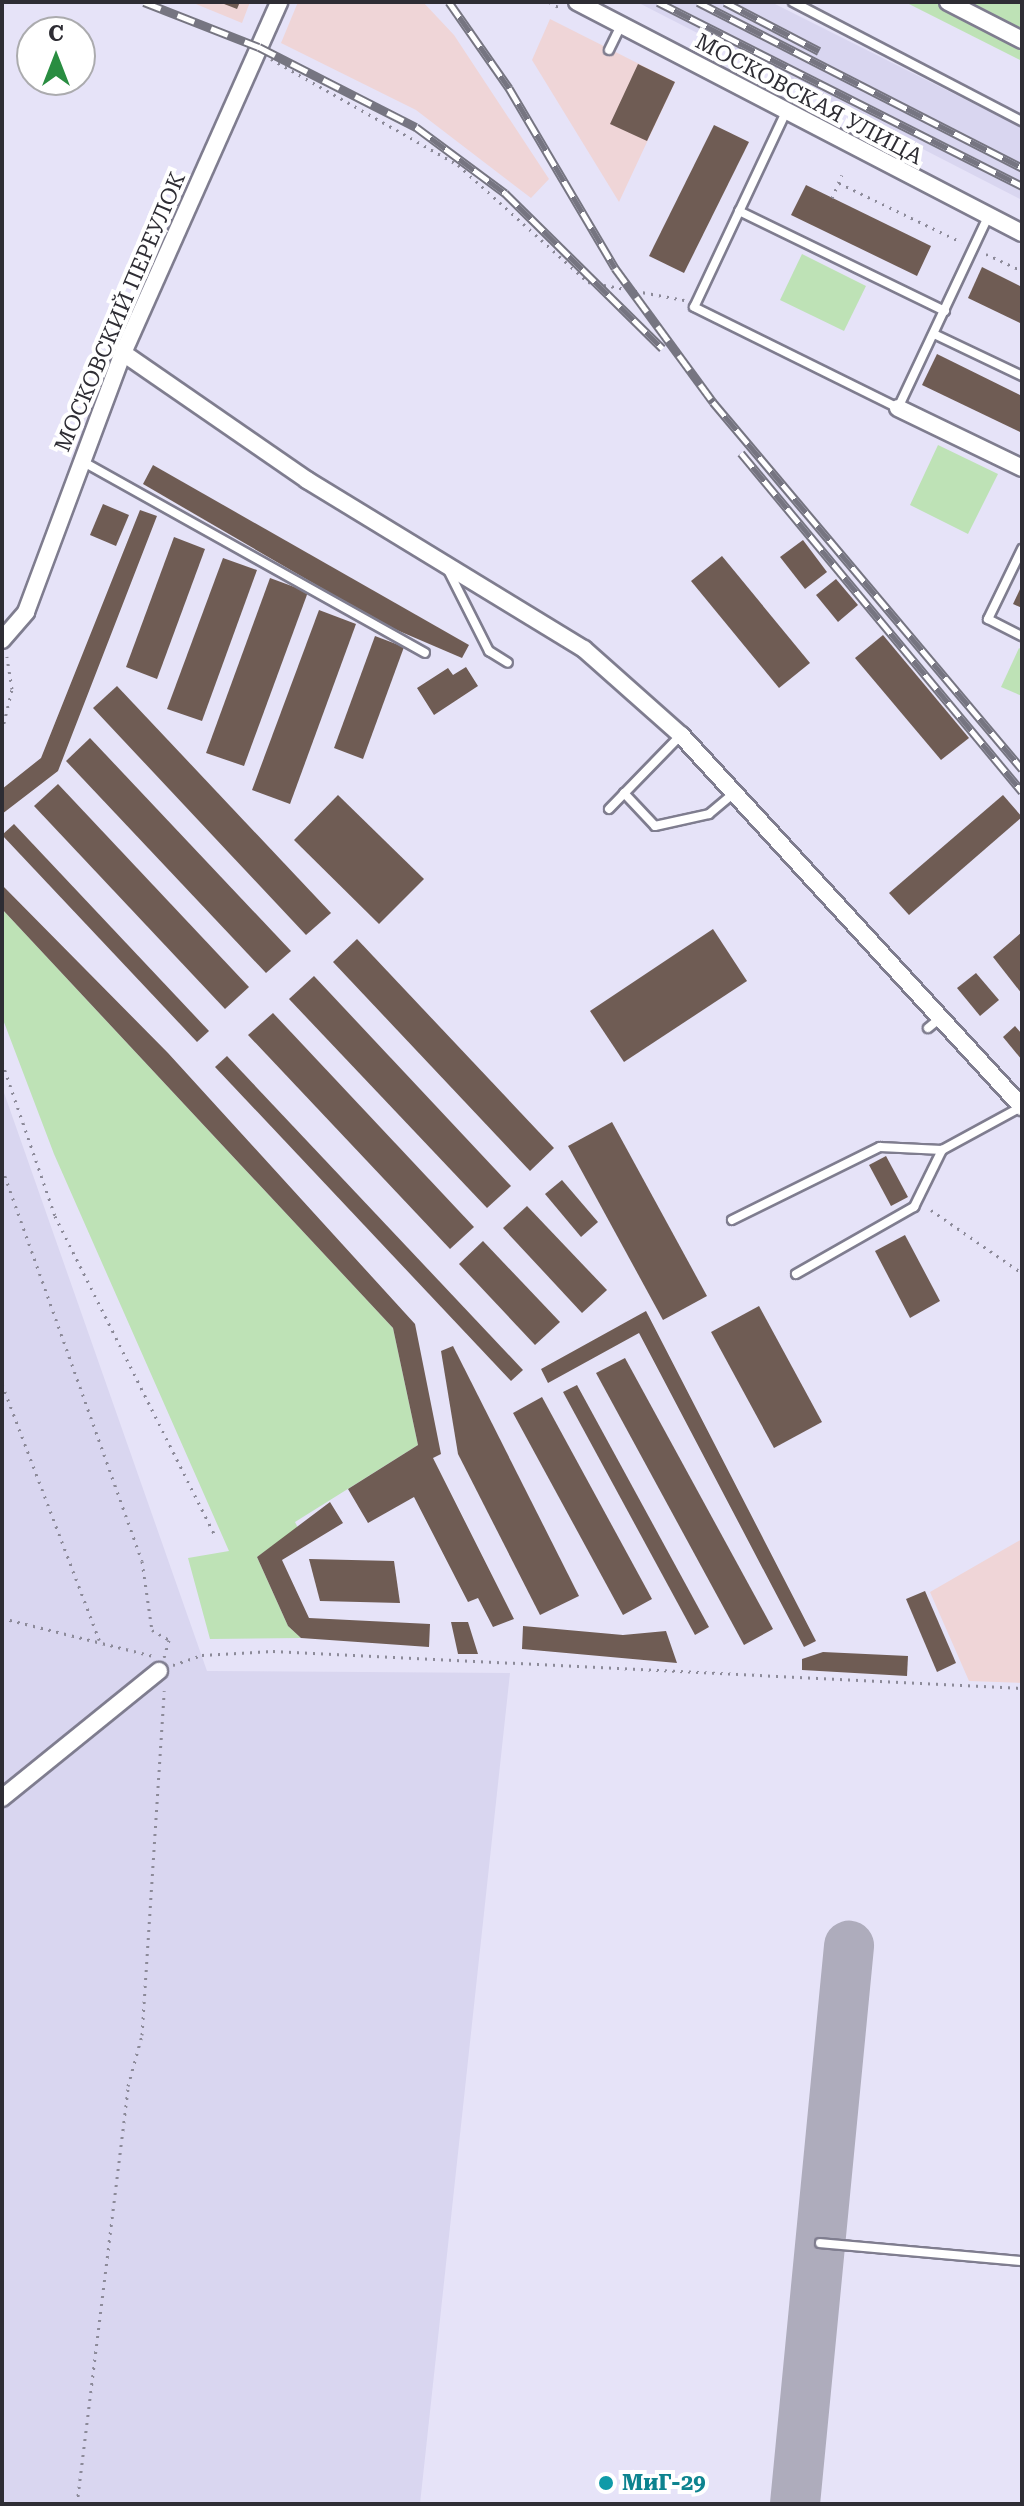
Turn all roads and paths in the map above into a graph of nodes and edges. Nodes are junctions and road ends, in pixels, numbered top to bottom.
1 (279, 2) edge
2 (577, 2) edge
3 (793, 2) edge
4 (948, 2) edge
5 (621, 25) junction
6 (1022, 40) edge
7 (609, 50) dead end
8 (256, 52) junction
9 (785, 114) junction
10 (1022, 121) edge
11 (842, 175) dead end
12 (839, 183) junction
13 (832, 198) dead end
14 (739, 211) junction
15 (988, 217) junction
16 (1022, 233) edge
17 (975, 249) junction
18 (1022, 271) edge
19 (696, 302) junction
20 (945, 311) junction
21 (934, 334) junction
22 (123, 353) junction
23 (1022, 376) edge
24 (898, 408) junction
25 (80, 460) junction
26 (1022, 468) edge
27 (1022, 549) edge
28 (444, 562) junction
29 (1022, 636) edge
30 (4, 639) edge
31 (425, 653) dead end
32 (508, 663) dead end
33 (2, 731) edge
34 (681, 735) junction
35 (624, 793) junction
36 (734, 793) junction
37 (609, 809) dead end
38 (2, 1062) edge
39 (1022, 1107) edge
40 (942, 1150) junction
41 (2, 1168) edge
42 (931, 1210) dead end
43 (732, 1220) dead end
44 (1022, 1273) edge
45 (796, 1274) dead end
46 (2, 1384) edge
47 (216, 1537) dead end
48 (2, 1618) edge
49 (99, 1640) junction
50 (159, 1671) junction
51 (1022, 1688) edge
52 (2, 1798) edge
53 (820, 2243) dead end
54 (1022, 2261) edge
55 (77, 2504) edge

1 - 8 street, МОСКОВСКИЙ ПЕРЕУЛОК
2 - 5 street, МОСКОВСКАЯ УЛИЦА
3 - 10 lane
4 - 6 street
5 - 7 lane
5 - 9 street, МОСКОВСКАЯ УЛИЦА
8 - 19 path
8 - 22 street, МОСКОВСКИЙ ПЕРЕУЛОК
9 - 14 lane
9 - 15 street, МОСКОВСКАЯ УЛИЦА
11 - 12 path
12 - 13 path
12 - 17 path
14 - 19 lane
14 - 20 lane
15 - 16 street, МОСКОВСКАЯ УЛИЦА
15 - 17 lane
17 - 18 path
17 - 20 lane
19 - 24 lane
20 - 21 lane
21 - 23 lane
21 - 24 lane
22 - 25 street, МОСКОВСКИЙ ПЕРЕУЛОК
22 - 28 street
24 - 26 street
25 - 30 street, МОСКОВСКИЙ ПЕРЕУЛОК
25 - 31 lane
27 - 29 lane
28 - 32 lane
28 - 34 street
30 - 33 path
34 - 35 lane
34 - 36 street
35 - 36 lane
35 - 37 lane
36 - 39 street
38 - 47 path
39 - 40 lane
40 - 43 lane
40 - 45 lane
41 - 50 path
42 - 44 path
46 - 49 path
48 - 49 path
49 - 50 path
50 - 51 path
50 - 52 street
50 - 55 path
53 - 54 lane

